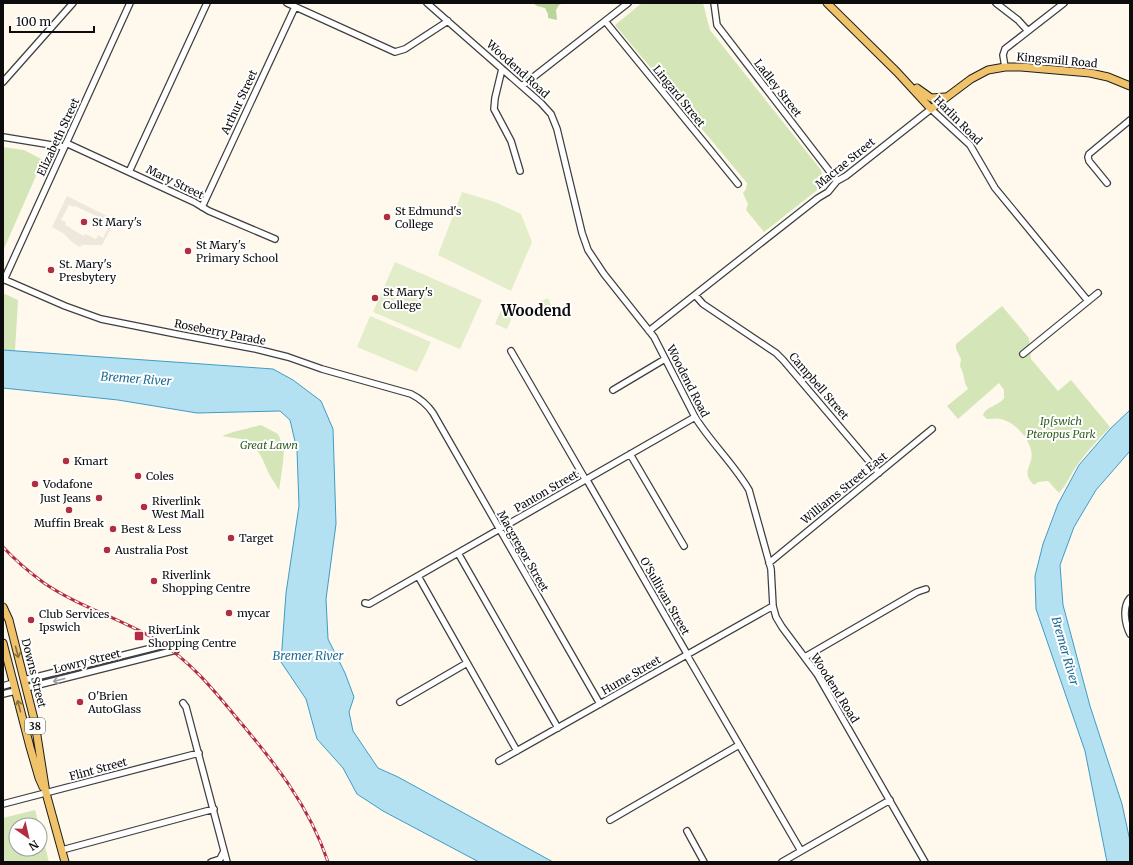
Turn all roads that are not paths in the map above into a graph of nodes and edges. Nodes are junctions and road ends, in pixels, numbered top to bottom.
1 (73, 3) edge
2 (130, 3) edge
3 (207, 3) edge
4 (287, 3) edge
5 (427, 3) edge
6 (628, 3) edge
7 (714, 3) edge
8 (827, 3) edge
9 (996, 3) edge
10 (1064, 3) edge
11 (295, 6) junction
12 (448, 21) junction
13 (605, 21) junction
14 (1028, 30) junction
15 (1005, 67) junction
16 (502, 69) junction
17 (897, 72) junction
18 (3, 82) edge
19 (522, 86) junction
20 (1130, 86) edge
21 (949, 96) junction
22 (931, 109) junction
23 (1130, 120) edge
24 (3, 137) edge
25 (65, 145) junction
26 (520, 171) dead end
27 (129, 172) junction
28 (837, 181) junction
29 (1107, 183) dead end
30 (738, 184) dead end
31 (202, 207) junction
32 (275, 239) dead end
33 (3, 280) edge
34 (1098, 293) dead end
35 (695, 295) junction
36 (1088, 301) junction
37 (650, 331) junction
38 (511, 351) dead end
39 (1023, 354) dead end
40 (665, 359) junction
41 (613, 390) dead end
42 (429, 408) joint
43 (695, 417) junction
44 (932, 429) dead end
45 (630, 454) junction
46 (879, 473) junction
47 (586, 479) junction
48 (499, 529) junction
49 (684, 546) dead end
50 (458, 553) junction
51 (769, 563) junction
52 (418, 576) junction
53 (926, 589) dead end
54 (1130, 598) edge
55 (365, 603) dead end
56 (773, 606) junction
57 (3, 607) edge
58 (1130, 634) edge
59 (3, 643) edge
60 (168, 644) dead end
61 (176, 650) dead end
62 (688, 654) junction
63 (805, 657) junction
64 (467, 663) junction
65 (24, 680) junction
66 (13, 683) junction
67 (3, 686) edge
68 (26, 688) junction
69 (15, 691) junction
70 (3, 694) edge
71 (400, 702) dead end
72 (183, 703) dead end
73 (600, 704) junction
74 (558, 728) junction
75 (739, 745) junction
76 (517, 751) junction
77 (199, 753) junction
78 (499, 761) dead end
79 (46, 793) junction
80 (890, 800) junction
81 (3, 804) edge
82 (214, 809) junction
83 (610, 820) dead end
84 (687, 831) dead end
85 (224, 849) junction
86 (62, 850) junction
87 (801, 851) junction
88 (65, 862) edge
89 (211, 862) edge
90 (227, 862) edge
91 (704, 862) edge
92 (782, 862) edge
93 (925, 862) edge

1 - 18 street
2 - 25 street, Elizabeth Street
3 - 27 street
4 - 11 street
5 - 12 street, Woodend Road
6 - 13 street
7 - 28 street, Ladley Street
8 - 17 main road, Harlin Road
9 - 14 street
10 - 14 street
11 - 12 street
11 - 31 street, Arthur Street
12 - 16 street, Woodend Road
13 - 19 street
13 - 30 street, Lingard Street
14 - 15 street
15 - 20 main road, Kingsmill Road
15 - 21 main road, Macrae Street
16 - 19 street, Woodend Road
16 - 26 street
17 - 21 main road
17 - 22 main road, Harlin Road
19 - 37 street, Woodend Road
21 - 22 main road, Macrae Street
22 - 28 street, Macrae Street
22 - 36 street, Harlin Road
23 - 29 street
24 - 25 street, Mary Street
25 - 27 street, Mary Street
25 - 33 street, Elizabeth Street
27 - 31 street, Mary Street
28 - 35 street, Macrae Street
31 - 32 street, Mary Street
33 - 42 street, Roseberry Parade
34 - 36 street
35 - 37 street, Macrae Street
35 - 46 street, Campbell Street
36 - 39 street
37 - 40 street, Woodend Road
38 - 47 street, O'Sullivan Street
40 - 41 street
40 - 43 street, Woodend Road
42 - 48 street, Macgregor Street
43 - 45 street, Panton Street
43 - 51 street, Woodend Road
44 - 46 street, Williams Street East
45 - 47 street, Panton Street
45 - 49 street
46 - 51 street, Williams Street East
47 - 48 street, Panton Street
47 - 62 street, O'Sullivan Street
48 - 50 street, Panton Street
48 - 73 street, Macgregor Street
50 - 52 street, Panton Street
50 - 74 street
51 - 56 street, Woodend Road
52 - 55 street, Panton Street
52 - 64 street
53 - 63 street
54 - 58 street
56 - 62 street, Hume Street
56 - 63 street, Woodend Road
57 -> 65 main road, Downs Street / 38
59 - 66 main road, Downs Street / 38
60 - 65 street, Lowry Street
61 -> 68 street, Lowry Street
62 - 73 street, Hume Street
62 - 75 street, O'Sullivan Street
63 - 80 street, Woodend Road
64 - 71 street
64 - 76 street
65 - 66 main road, Lowry Street
65 - 68 main road, Downs Street / 38
66 - 67 street, Lowry Street
66 - 69 main road, Downs Street / 38
68 - 69 main road, Lowry Street
68 - 79 main road, Downs Street / 38
69 - 70 street, Lowry Street
79 -> 69 main road, Downs Street / 38
72 - 77 street
73 - 74 street, Hume Street
74 - 76 street, Hume Street
75 - 83 street
75 - 87 street, O'Sullivan Street
76 - 78 street, Hume Street
77 - 79 street, Flint Street
77 - 82 street
79 - 81 street, Flint Street
79 - 86 main road, Downs Street / 38
80 - 87 street
80 - 93 street, Woodend Road
82 - 85 street
82 - 86 street
84 - 91 street
85 - 89 street
85 - 90 street
86 - 88 main road, Downs Street / 38
87 - 92 street

